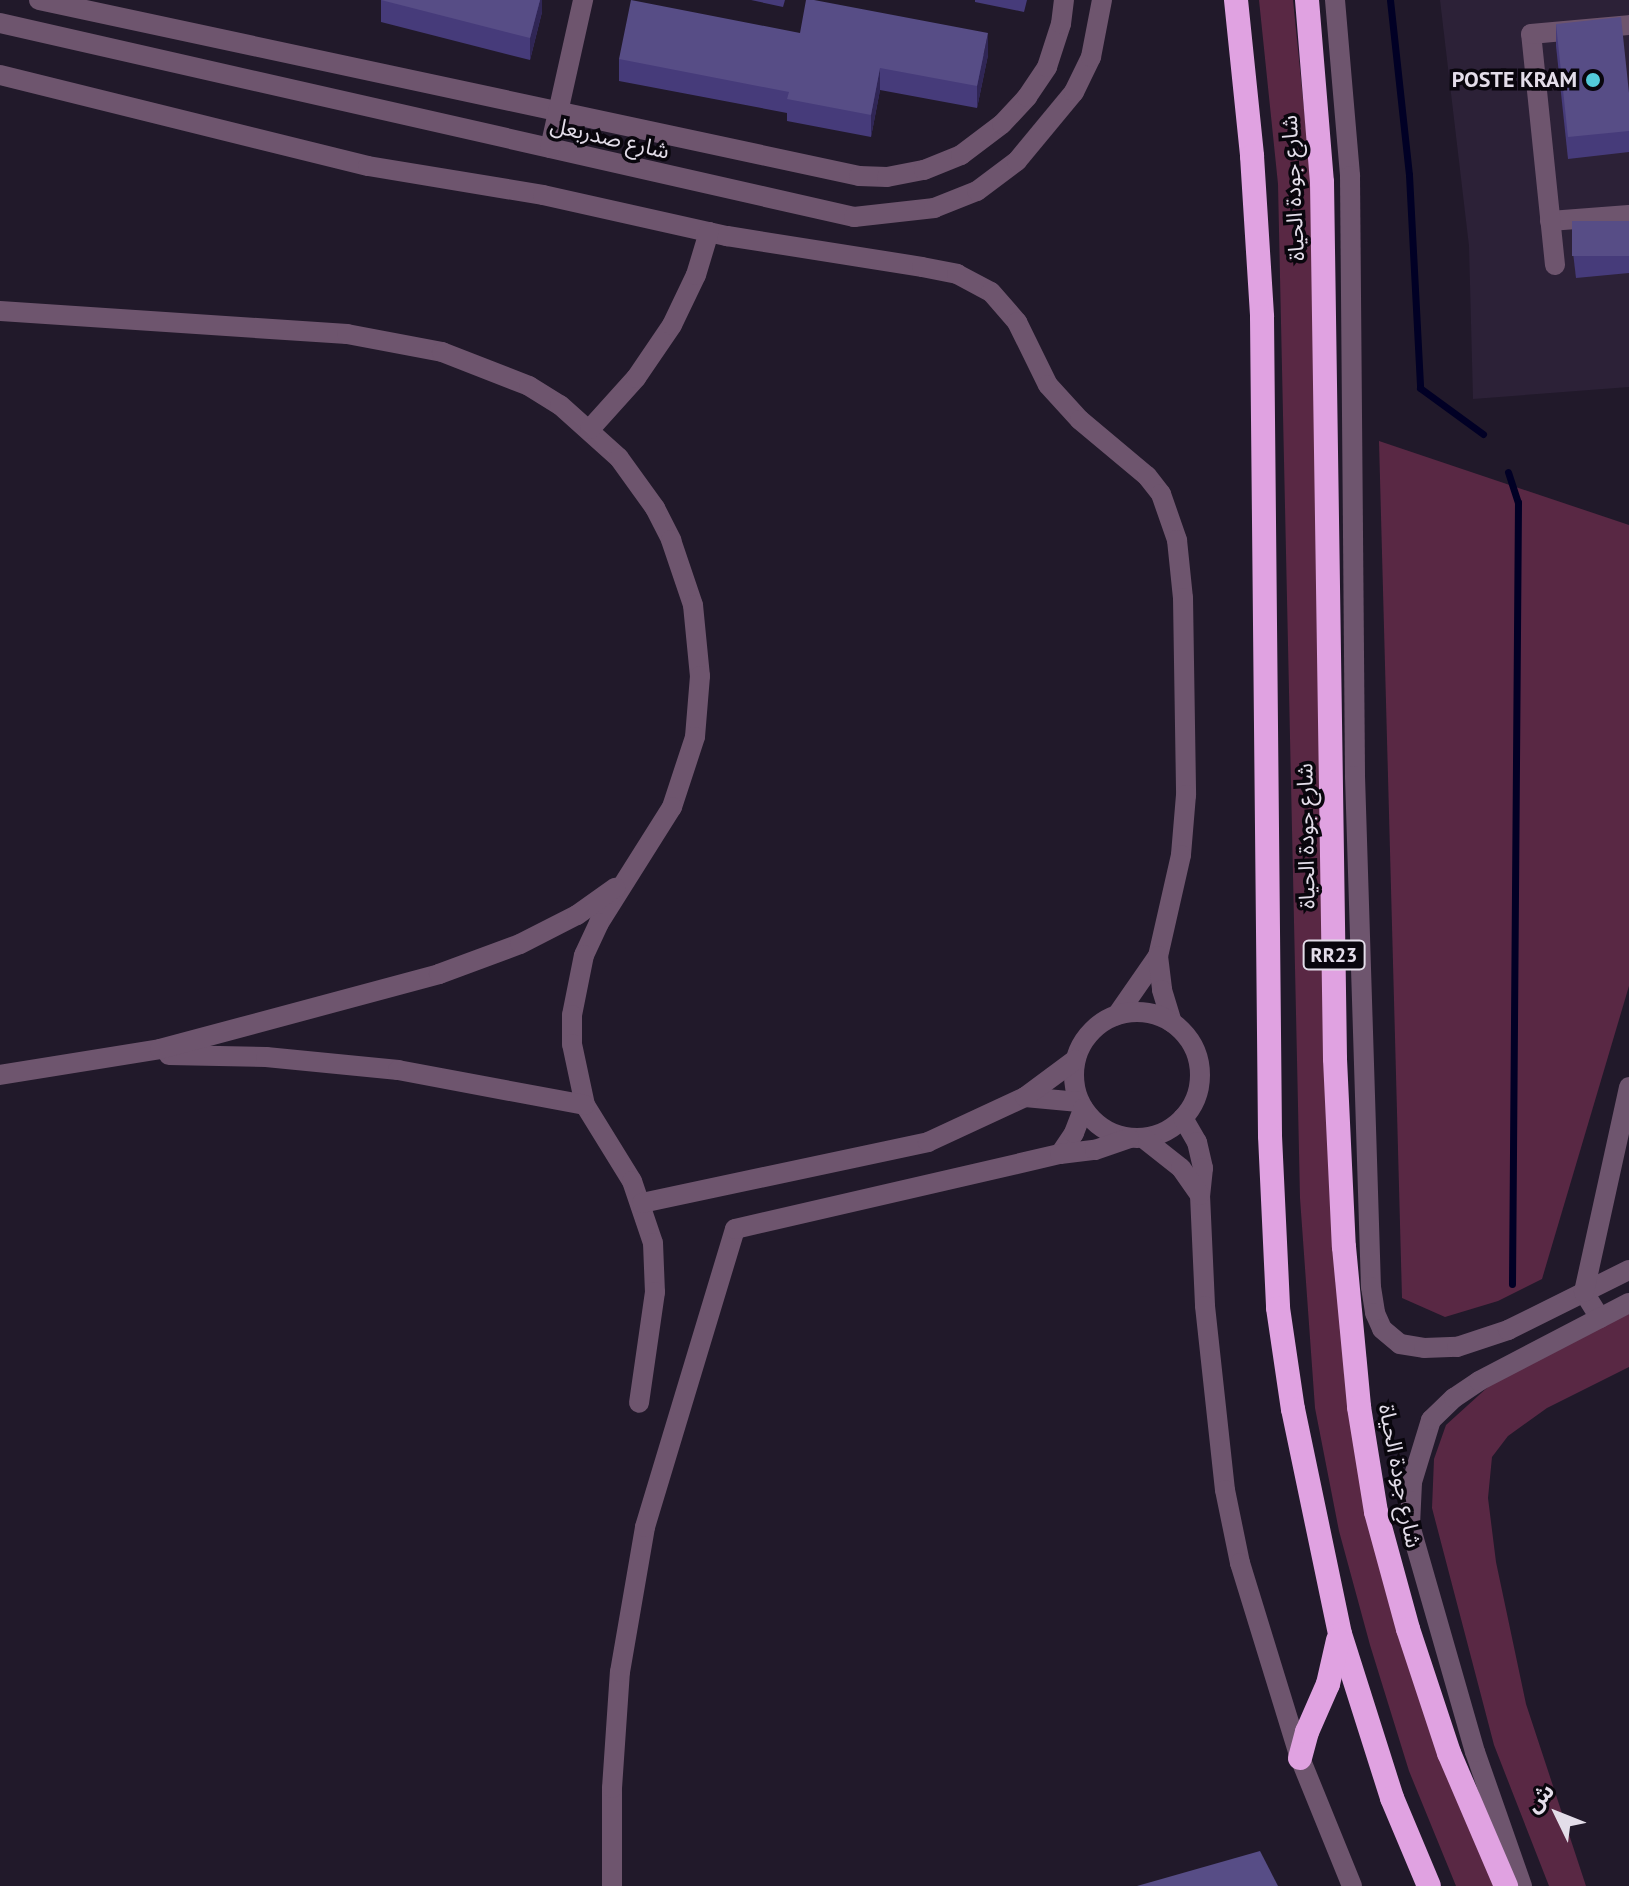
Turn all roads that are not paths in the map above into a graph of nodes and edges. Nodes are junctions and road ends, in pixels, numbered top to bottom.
1 (39, 0) edge
2 (583, 0) edge
3 (1064, 0) edge
4 (1102, 0) edge
5 (1236, 0) edge
6 (1307, 0) edge
7 (1335, 0) edge
8 (120, 9) edge
9 (0, 23) edge
10 (1629, 25) edge
11 (111, 47) junction
12 (0, 75) edge
13 (557, 113) junction
14 (550, 148) junction
15 (1629, 215) edge
16 (1550, 221) junction
17 (709, 232) junction
18 (1555, 265) dead end
19 (0, 311) edge
20 (590, 429) junction
21 (628, 879) junction
22 (1158, 956) junction
23 (1117, 1015) junction
24 (264, 1022) junction
25 (1172, 1023) junction
26 (120, 1057) junction
27 (266, 1057) junction
28 (1075, 1060) junction
29 (0, 1075) edge
30 (1629, 1087) edge
31 (1025, 1097) junction
32 (585, 1105) junction
33 (1081, 1105) junction
34 (1626, 1110) edge
35 (1183, 1118) junction
36 (1136, 1138) junction
37 (1060, 1154) junction
38 (1200, 1195) junction
39 (642, 1203) junction
40 (1629, 1270) edge
41 (1584, 1292) junction
42 (1629, 1303) edge
43 (1600, 1318) junction
44 (639, 1403) dead end
45 (1340, 1634) junction
46 (1300, 1758) junction
47 (612, 1886) edge
48 (1352, 1886) edge
49 (1429, 1886) edge
50 (1506, 1886) edge
51 (1522, 1886) edge

1 - 8 street, شارع صدربعل
2 - 13 street
3 - 13 street, شارع صدربعل
4 - 14 street, شارع صدربعل
5 - 45 highway, شارع جودة الحياة
6 - 50 highway, شارع جودة الحياة / RR23
7 - 41 street
8 - 11 street
8 - 13 street, شارع صدربعل
9 - 11 street, شارع صدربعل
10 - 16 street
11 - 14 street, شارع صدربعل
12 - 17 street
13 - 14 street
15 - 16 street
16 - 18 street
17 - 20 street
17 - 22 street
19 - 20 street
20 - 21 street
21 - 24 street
21 - 32 street
22 - 23 street
22 - 25 street
23 - 25 street
23 - 28 street
24 - 26 street
24 - 27 street
25 - 35 street
26 - 27 street
26 - 29 street
27 - 32 street
28 - 31 street
28 - 33 street
30 - 34 street
31 - 33 street
31 - 39 street
32 - 39 street
33 - 36 street
33 - 37 street
34 - 41 street
35 - 36 street
35 - 38 street
36 - 37 street
36 - 38 street
37 - 47 street
38 - 46 street
39 - 44 street
40 - 41 street
41 - 43 street
42 - 43 street
43 - 51 street
45 - 46 highway
45 - 49 highway, شارع جودة الحياة
46 - 48 street

